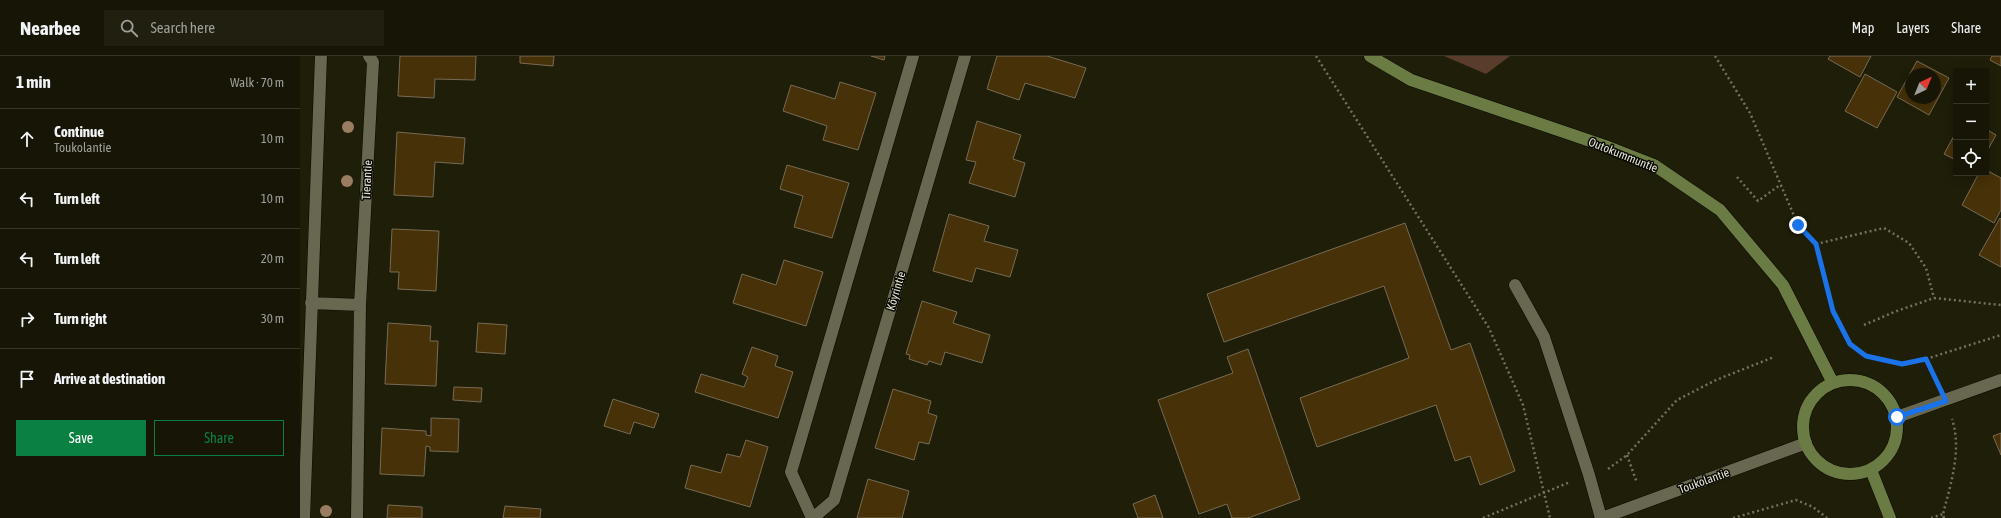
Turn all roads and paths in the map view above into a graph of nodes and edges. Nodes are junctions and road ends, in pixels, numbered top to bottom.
1 (321, 56) edge
2 (369, 56) edge
3 (913, 56) edge
4 (965, 56) edge
5 (1316, 56) edge
6 (1370, 56) edge
7 (1715, 56) edge
8 (1737, 177) dead end
9 (1780, 185) junction
10 (1816, 244) junction
11 (1515, 285) dead end
12 (1934, 298) junction
13 (311, 303) junction
14 (360, 305) junction
15 (2001, 305) edge
16 (1864, 325) dead end
17 (2001, 335) edge
18 (1774, 357) dead end
19 (1926, 359) junction
20 (2001, 380) edge
21 (1833, 383) junction
22 (1946, 401) junction
23 (1897, 417) junction
24 (1806, 443) junction
25 (1871, 470) junction
26 (1589, 475) junction
27 (1544, 493) junction
28 (1943, 514) junction
29 (304, 518) edge
30 (356, 518) edge
31 (813, 518) edge
32 (1483, 518) edge
33 (1550, 518) edge
34 (1601, 518) edge
35 (1733, 518) edge
36 (1827, 518) edge
37 (1890, 518) edge
38 (1931, 518) edge
39 (1944, 518) edge

1 - 13 street
2 - 14 street, Tierantie
3 - 31 street, Köyrintie
4 - 31 street, Köyrintie
5 - 27 path
6 - 21 main road, Outokummuntie
7 - 9 path
8 - 9 path
9 - 10 path
10 - 12 path
10 - 19 path
11 - 26 street
12 - 15 path
12 - 16 path
13 - 14 street
13 - 29 street
14 - 30 street, Tierantie
17 - 19 path
18 - 26 path
19 - 22 path
20 - 22 street
21 - 23 main road
21 - 24 main road
22 - 23 street
22 - 28 path
23 - 25 main road
24 - 25 main road
24 - 34 street, Toukolantie
25 - 37 main road
26 - 27 path
26 - 34 street
27 - 32 path
27 - 33 path
28 - 38 path
28 - 39 path
35 - 36 path

